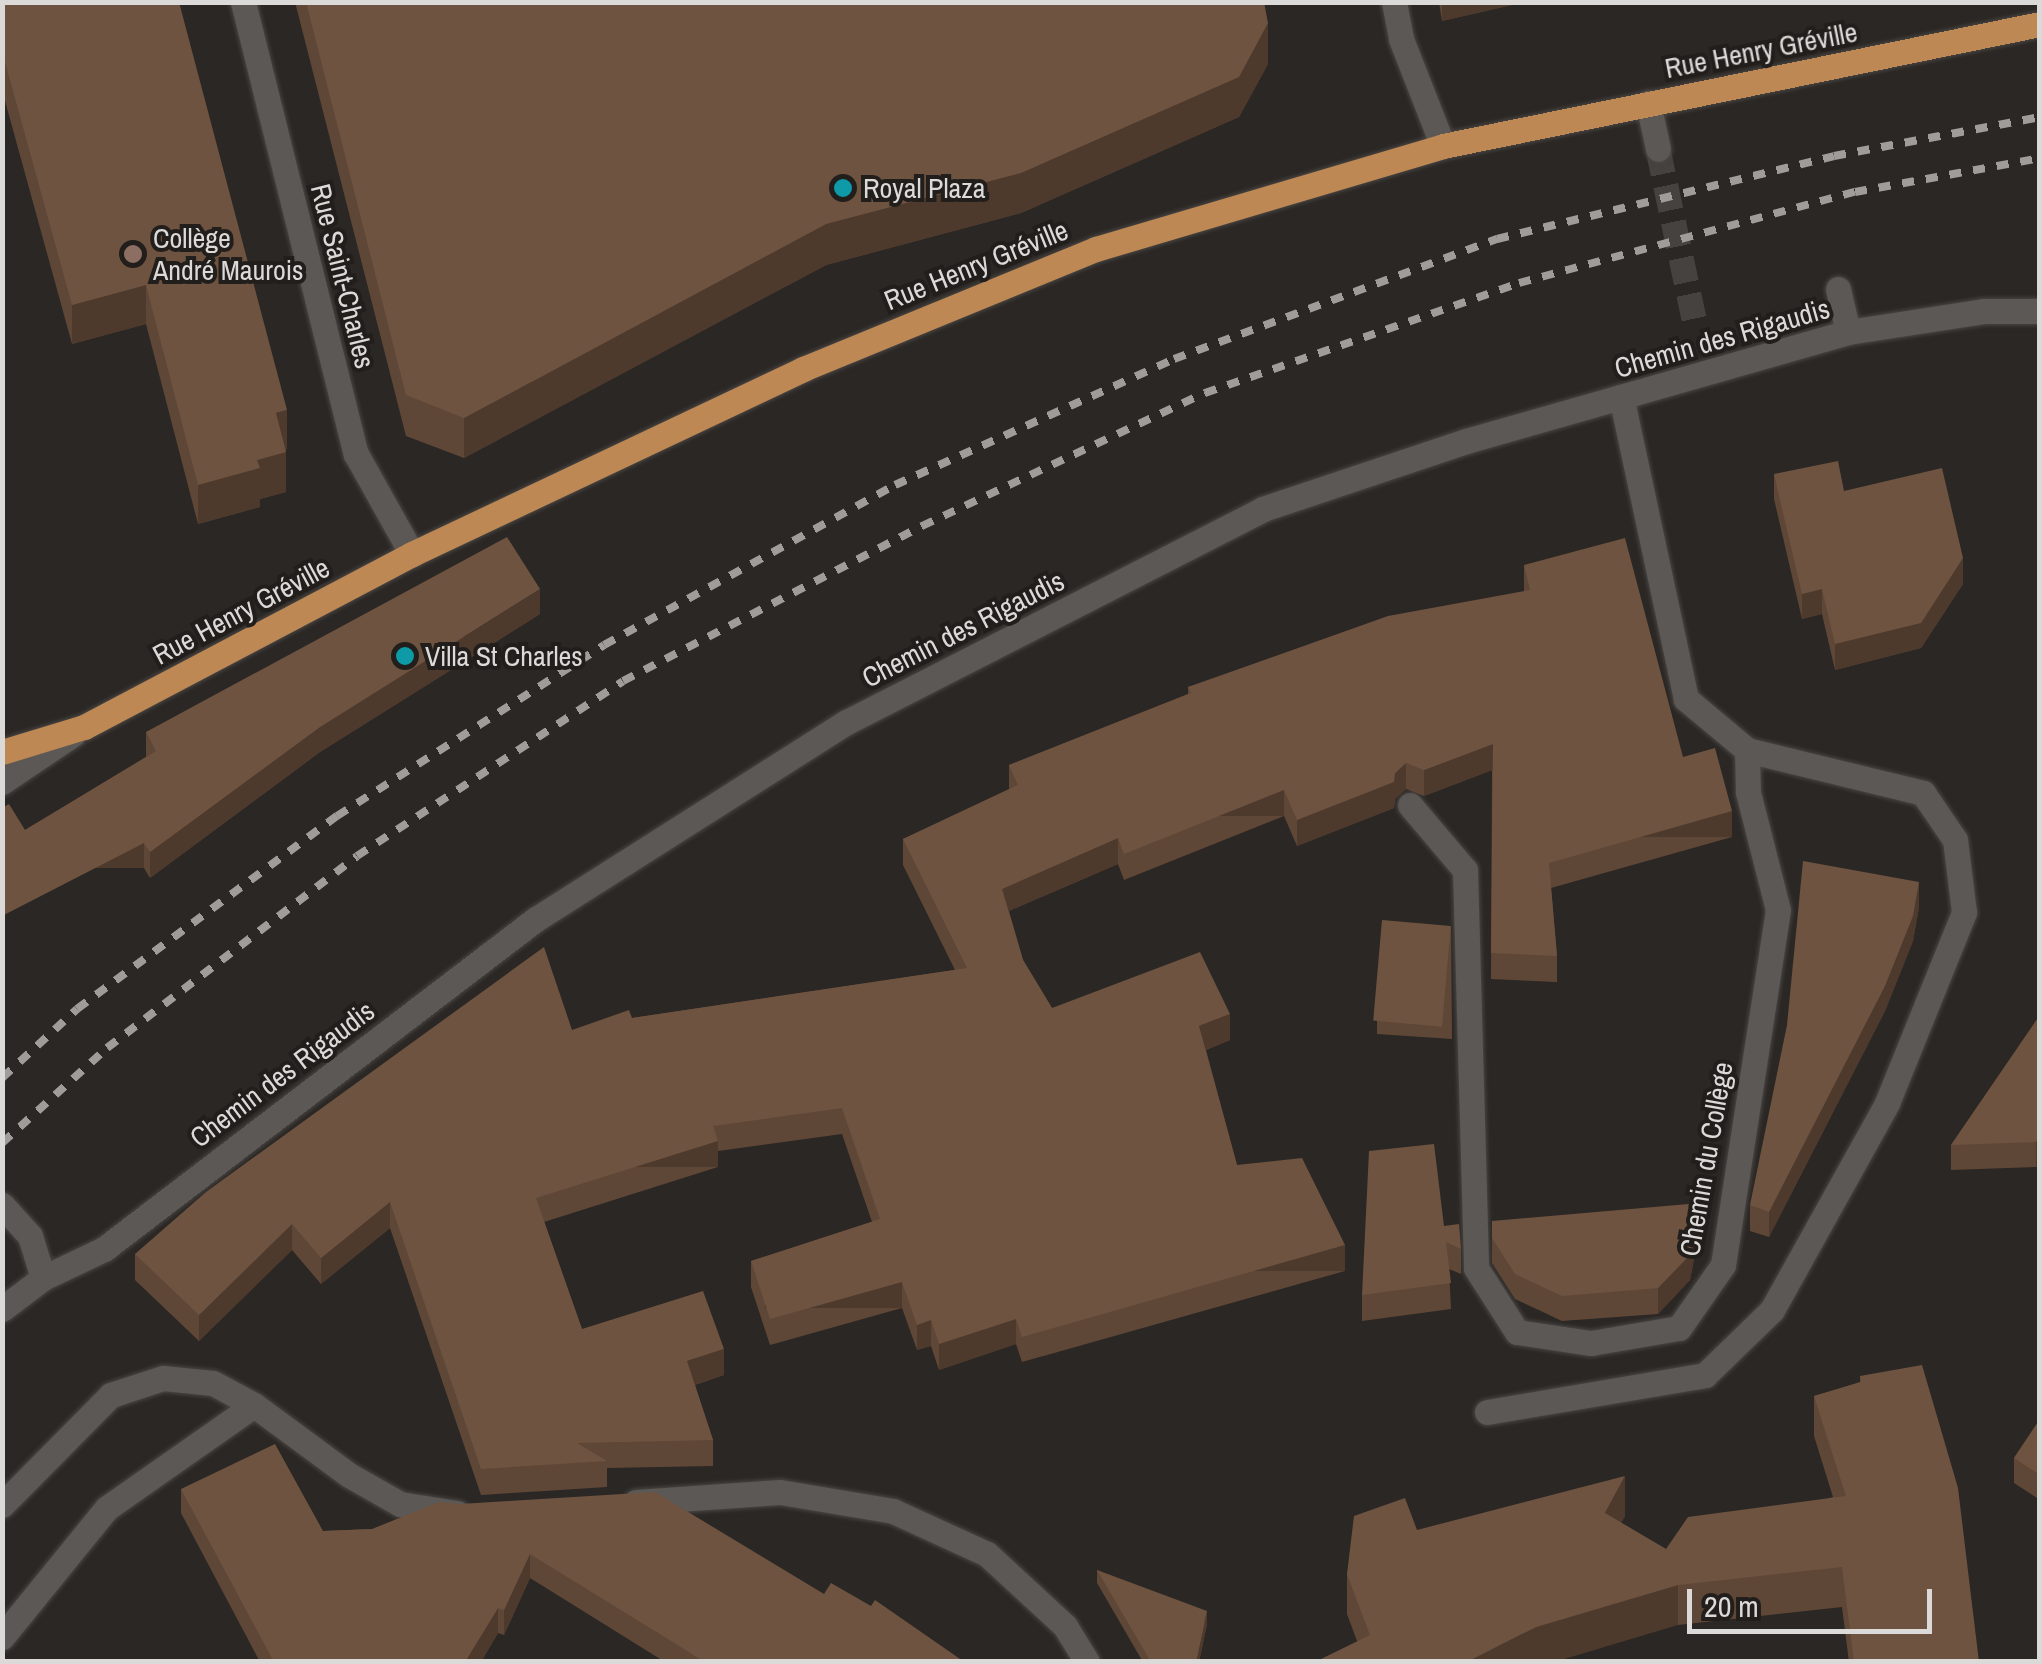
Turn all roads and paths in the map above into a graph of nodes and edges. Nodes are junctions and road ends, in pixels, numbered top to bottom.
1 (243, 2) edge
2 (1394, 2) edge
3 (2040, 24) edge
4 (1648, 103) junction
5 (1443, 146) junction
6 (1658, 149) tunnel mouth
7 (1838, 289) dead end
8 (2040, 311) edge
9 (1848, 332) junction
10 (1621, 397) junction
11 (412, 554) junction
12 (84, 726) junction
13 (1748, 750) junction
14 (2, 752) edge
15 (2, 782) edge
16 (1410, 805) edge
17 (2, 1206) edge
18 (42, 1278) junction
19 (2, 1310) edge
20 (254, 1405) junction
21 (1487, 1412) dead end
22 (610, 1503) edge
23 (2, 1505) edge
24 (478, 1512) edge
25 (2, 1637) edge
26 (1087, 1662) edge

1 - 11 street, Rue Saint-Charles
2 - 5 street
3 - 4 main road, Rue Henry Gréville
4 - 5 main road, Rue Henry Gréville
4 - 6 street
5 - 11 main road, Rue Henry Gréville
7 - 9 street
8 - 9 street, Chemin des Rigaudis
9 - 10 street, Chemin des Rigaudis
10 - 13 street
10 - 18 street, Chemin des Rigaudis
11 - 12 main road, Rue Henry Gréville
12 - 14 main road, Rue Henry Gréville
12 - 15 street
13 - 16 street, Chemin du Collège
13 - 21 street
17 - 18 street
18 - 19 street, Chemin des Rigaudis
20 - 23 street
20 - 24 street
20 - 25 street
22 - 26 street

